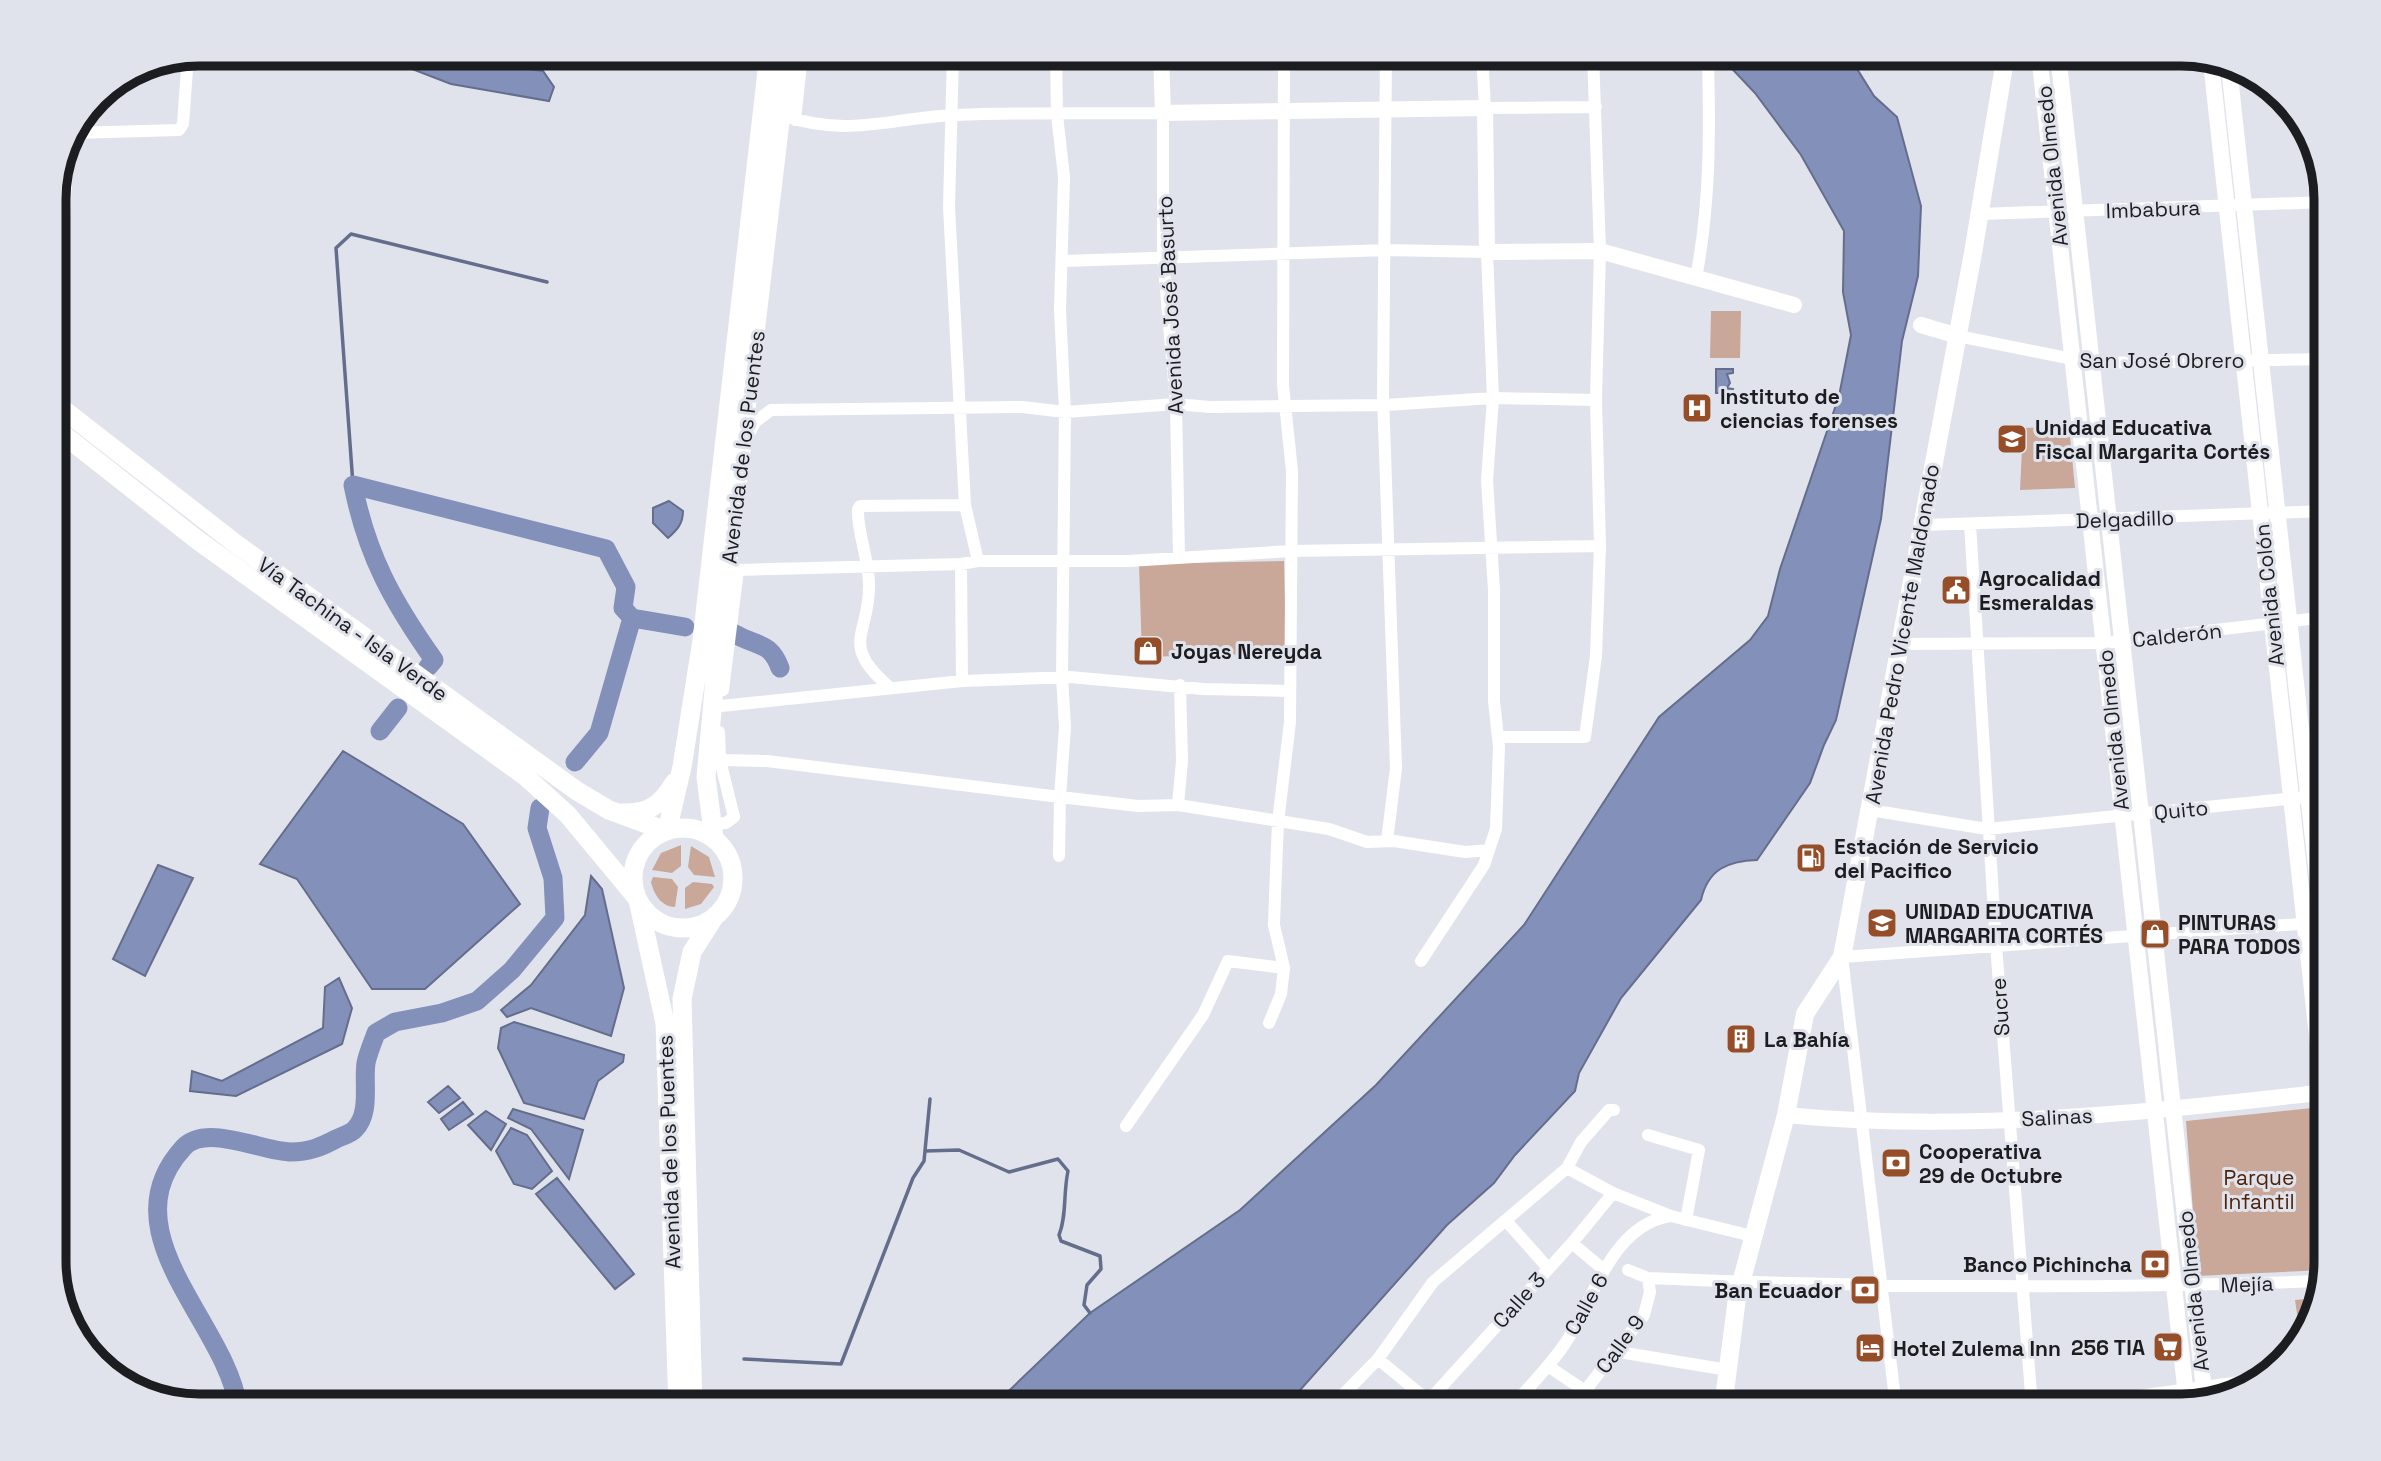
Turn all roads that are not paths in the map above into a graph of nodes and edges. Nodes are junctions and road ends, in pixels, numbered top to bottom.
1 (768, 66) edge
2 (788, 66) edge
3 (799, 66) edge
4 (953, 66) edge
5 (1056, 66) edge
6 (1161, 66) edge
7 (1284, 66) edge
8 (1386, 66) edge
9 (1483, 66) edge
10 (1593, 66) edge
11 (1708, 66) edge
12 (2004, 66) edge
13 (2041, 66) edge
14 (2059, 66) edge
15 (187, 67) edge
16 (2212, 70) edge
17 (2230, 76) edge
18 (1485, 107) junction
19 (1596, 107) junction
20 (1386, 108) junction
21 (1284, 110) junction
22 (1163, 113) junction
23 (953, 115) junction
24 (1057, 115) junction
25 (788, 118) junction
26 (84, 133) edge
27 (2314, 203) edge
28 (2244, 206) junction
29 (2227, 207) junction
30 (2074, 212) junction
31 (2057, 213) junction
32 (1980, 214) junction
33 (1386, 250) junction
34 (1487, 251) junction
35 (1600, 251) junction
36 (1283, 255) junction
37 (1163, 257) junction
38 (1064, 261) junction
39 (1696, 278) junction
40 (1794, 305) dead end
41 (1921, 326) dead end
42 (1958, 336) junction
43 (2314, 359) edge
44 (2244, 360) junction
45 (2261, 360) junction
46 (2073, 361) junction
47 (2092, 363) junction
48 (1493, 398) junction
49 (1596, 400) junction
50 (1176, 404) junction
51 (1284, 405) junction
52 (1386, 405) junction
53 (959, 407) junction
54 (67, 412) edge
55 (1065, 412) junction
56 (67, 438) edge
57 (742, 450) junction
58 (965, 505) junction
59 (2314, 512) edge
60 (2278, 514) junction
61 (2260, 515) junction
62 (2090, 520) junction
63 (2109, 520) junction
64 (1970, 524) junction
65 (1923, 525) junction
66 (1601, 545) junction
67 (1389, 550) junction
68 (1493, 550) junction
69 (1292, 551) junction
70 (1179, 556) junction
71 (978, 561) junction
72 (1065, 561) junction
73 (961, 564) junction
74 (733, 568) junction
75 (868, 568) junction
76 (2314, 619) edge
77 (2289, 622) junction
78 (2272, 624) junction
79 (2122, 641) junction
80 (2104, 643) junction
81 (1901, 644) junction
82 (1977, 646) junction
83 (1062, 677) junction
84 (962, 681) junction
85 (1180, 685) junction
86 (888, 687) junction
87 (1290, 691) junction
88 (721, 706) junction
89 (1498, 737) junction
90 (720, 760) junction
91 (682, 767) junction
92 (2314, 796) edge
93 (1060, 797) junction
94 (2308, 797) junction
95 (2291, 799) junction
96 (1178, 805) junction
97 (609, 810) junction
98 (1870, 810) junction
99 (2141, 814) junction
100 (2122, 815) junction
101 (1278, 822) junction
102 (1987, 829) junction
103 (667, 831) junction
104 (713, 832) junction
105 (1387, 841) junction
106 (2314, 844) edge
107 (1489, 850) junction
108 (1059, 856) dead end
109 (633, 894) junction
110 (715, 916) junction
111 (2305, 923) junction
112 (2314, 923) edge
113 (2154, 934) junction
114 (2136, 935) junction
115 (1996, 945) junction
116 (1842, 957) junction
117 (1420, 961) dead end
118 (1284, 968) junction
119 (2314, 1000) edge
120 (1269, 1023) dead end
121 (2314, 1094) edge
122 (1614, 1110) dead end
123 (2174, 1110) junction
124 (2155, 1112) junction
125 (1786, 1115) junction
126 (2008, 1119) junction
127 (1863, 1122) junction
128 (1126, 1126) dead end
129 (1648, 1135) dead end
130 (1567, 1168) junction
131 (1613, 1193) junction
132 (1671, 1216) junction
133 (1686, 1220) junction
134 (1507, 1222) junction
135 (1752, 1236) junction
136 (1572, 1243) junction
137 (1548, 1268) junction
138 (1604, 1270) junction
139 (1628, 1270) dead end
140 (1648, 1278) junction
141 (2313, 1281) edge
142 (1741, 1282) junction
143 (1882, 1286) junction
144 (2020, 1286) junction
145 (2174, 1286) junction
146 (2193, 1286) junction
147 (1613, 1351) junction
148 (1378, 1359) junction
149 (1548, 1366) junction
150 (1728, 1370) junction
151 (1585, 1391) junction
152 (2204, 1392) edge
153 (678, 1394) edge
154 (693, 1394) edge
155 (1344, 1394) edge
156 (1417, 1394) edge
157 (1439, 1394) edge
158 (1523, 1394) edge
159 (1584, 1394) edge
160 (1591, 1394) edge
161 (1725, 1394) edge
162 (1894, 1394) edge
163 (2031, 1394) edge
164 (2186, 1394) edge

1 - 91 main road, Avenida de los Puentes
2 - 25 main road, Avenida de los Puentes
3 - 25 street
4 - 23 street
5 - 24 street
6 - 22 street, Avenida José Basurto
7 - 21 street
8 - 20 street
9 - 18 street
10 - 19 street
11 - 39 street
12 - 32 main road, Avenida Pedro Vicente Maldonado
13 - 31 street, Avenida Olmedo
14 - 30 street, Avenida Olmedo
15 - 26 street
16 - 29 street, Avenida Colón
17 - 28 street, Avenida Colón
18 - 19 street
18 - 20 street
18 - 34 street
19 - 35 street
20 - 21 street
20 - 33 street
21 - 22 street
21 - 36 street
22 - 24 street
22 - 37 street, Avenida José Basurto
23 - 24 street
23 - 25 street
23 - 53 street
24 - 38 street
25 - 57 main road, Avenida de los Puentes
27 - 28 street, Imbabura
28 - 29 street, Imbabura
28 - 45 street, Avenida Colón
29 - 30 street, Imbabura
29 - 44 street, Avenida Colón
30 - 31 street, Imbabura
30 - 47 street, Avenida Olmedo
31 - 32 street, Imbabura
31 - 46 street, Avenida Olmedo
32 - 42 main road, Avenida Pedro Vicente Maldonado
33 - 34 street
33 - 36 street
33 - 52 street
34 - 35 street
34 - 48 street
35 - 39 street
35 - 49 street
36 - 37 street
36 - 51 street
37 - 38 street
37 - 50 street, Avenida José Basurto
38 - 55 street
39 - 40 street
41 - 42 street
42 - 46 street, San José Obrero
42 - 65 main road, Avenida Pedro Vicente Maldonado
43 - 45 street, San José Obrero
44 - 45 street, San José Obrero
44 - 47 street, San José Obrero
44 - 61 street, Avenida Colón
45 - 60 street, Avenida Colón
46 - 47 street, San José Obrero
46 - 62 street, Avenida Olmedo
47 - 63 street, Avenida Olmedo
48 - 49 street
48 - 52 street
48 - 68 street
49 - 66 street
50 - 51 street
50 - 55 street
50 - 70 street, Avenida José Basurto
51 - 52 street
51 - 69 street
52 - 67 street
53 - 55 street
53 - 57 street
53 - 58 street
54 - 97 main road, Vía Tachina - Isla Verde
55 - 72 street
56 - 109 main road, Vía Tachina - Isla Verde
57 - 74 main road, Avenida de los Puentes
58 - 71 street
58 - 75 street
59 - 60 street, Delgadillo
60 - 61 street, Delgadillo
60 - 77 street, Avenida Colón
61 - 63 street, Delgadillo
61 - 78 street, Avenida Colón
62 - 63 street, Delgadillo
62 - 64 street, Delgadillo
62 - 80 street, Avenida Olmedo
63 - 79 street, Avenida Olmedo
64 - 65 street, Delgadillo
64 - 82 street, Sucre
65 - 81 main road, Avenida Pedro Vicente Maldonado
66 - 68 street
66 - 89 street
67 - 68 street
67 - 69 street
67 - 105 street
68 - 89 street
69 - 70 street
69 - 87 street
70 - 72 street
71 - 72 street
71 - 73 street
72 - 83 street
73 - 75 street
73 - 84 street
74 - 75 street
74 - 88 street
74 - 104 main road, Avenida de los Puentes
75 - 86 street
76 - 77 street, Calderón
77 - 78 street, Calderón
77 - 94 street, Avenida Colón
78 - 79 street, Calderón
78 - 95 street, Avenida Colón
79 - 80 street, Calderón
79 - 99 street, Avenida Olmedo
80 - 82 street, Calderón
80 - 100 street, Avenida Olmedo
81 - 82 street, Calderón
81 - 98 main road, Avenida Pedro Vicente Maldonado
82 - 102 street, Sucre
83 - 84 street
83 - 85 street
83 - 93 street
84 - 86 street
85 - 87 street
85 - 96 street
86 - 88 street
87 - 101 street
88 - 90 street
89 - 107 street
90 - 93 street
90 - 104 street
91 - 97 main road
91 - 103 main road, Avenida de los Puentes
92 - 94 street, Quito
93 - 96 street
93 - 108 street
94 - 95 street, Quito
94 - 106 street, Avenida Colón
95 - 99 street, Quito
95 - 111 street, Avenida Colón
96 - 101 street
97 - 103 main road, Vía Tachina - Isla Verde
98 - 102 street, Quito
98 - 116 main road, Avenida Pedro Vicente Maldonado
99 - 100 street, Quito
99 - 113 street, Avenida Olmedo
100 - 102 street, Quito
100 - 114 street, Avenida Olmedo
101 - 105 street
101 - 118 street
102 - 115 street, Sucre
103 - 104 main road
103 - 109 main road
104 - 110 main road
105 - 107 street
107 - 117 street
109 - 110 main road
109 - 153 main road, Avenida de los Puentes
110 - 154 main road, Avenida de los Puentes
111 - 112 street
111 - 113 street
111 - 119 street, Avenida Colón
113 - 114 street
113 - 123 street, Avenida Olmedo
114 - 115 street
114 - 124 street, Avenida Olmedo
115 - 116 street
115 - 126 street, Sucre
116 - 125 main road, Avenida Pedro Vicente Maldonado
116 - 127 street
118 - 120 street
118 - 128 street
121 - 123 street, Salinas
122 - 130 street
123 - 124 street, Salinas
123 - 146 street, Avenida Olmedo
124 - 126 street, Salinas
124 - 145 street, Avenida Olmedo
125 - 127 street, Salinas
125 - 135 main road, Avenida Pedro Vicente Maldonado
126 - 127 street, Salinas
126 - 144 street, Sucre
127 - 143 street
129 - 133 street
130 - 131 street
130 - 134 street
131 - 132 street
131 - 136 street, Calle 3
132 - 133 street
132 - 138 street, Calle 6
133 - 135 street
134 - 137 street
134 - 148 street
135 - 142 main road, Avenida Pedro Vicente Maldonado
136 - 137 street, Calle 3
136 - 138 street
137 - 157 street, Calle 3
138 - 149 street, Calle 6
139 - 140 street, Mejía
140 - 142 street, Mejía
140 - 147 street, Calle 9
141 - 146 street, Mejía
142 - 143 street, Mejía
142 - 150 main road, Avenida Pedro Vicente Maldonado
143 - 144 street, Mejía
143 - 162 street
144 - 145 street, Mejía
144 - 163 street, Sucre
145 - 146 street, Mejía
145 - 164 street, Avenida Olmedo
146 - 152 street, Avenida Olmedo
147 - 150 street
147 - 151 street, Calle 9
148 - 155 street
148 - 156 street
149 - 151 street
149 - 158 street, Calle 6
150 - 161 main road, Avenida Pedro Vicente Maldonado
151 - 159 street, Calle 9
151 - 160 street

